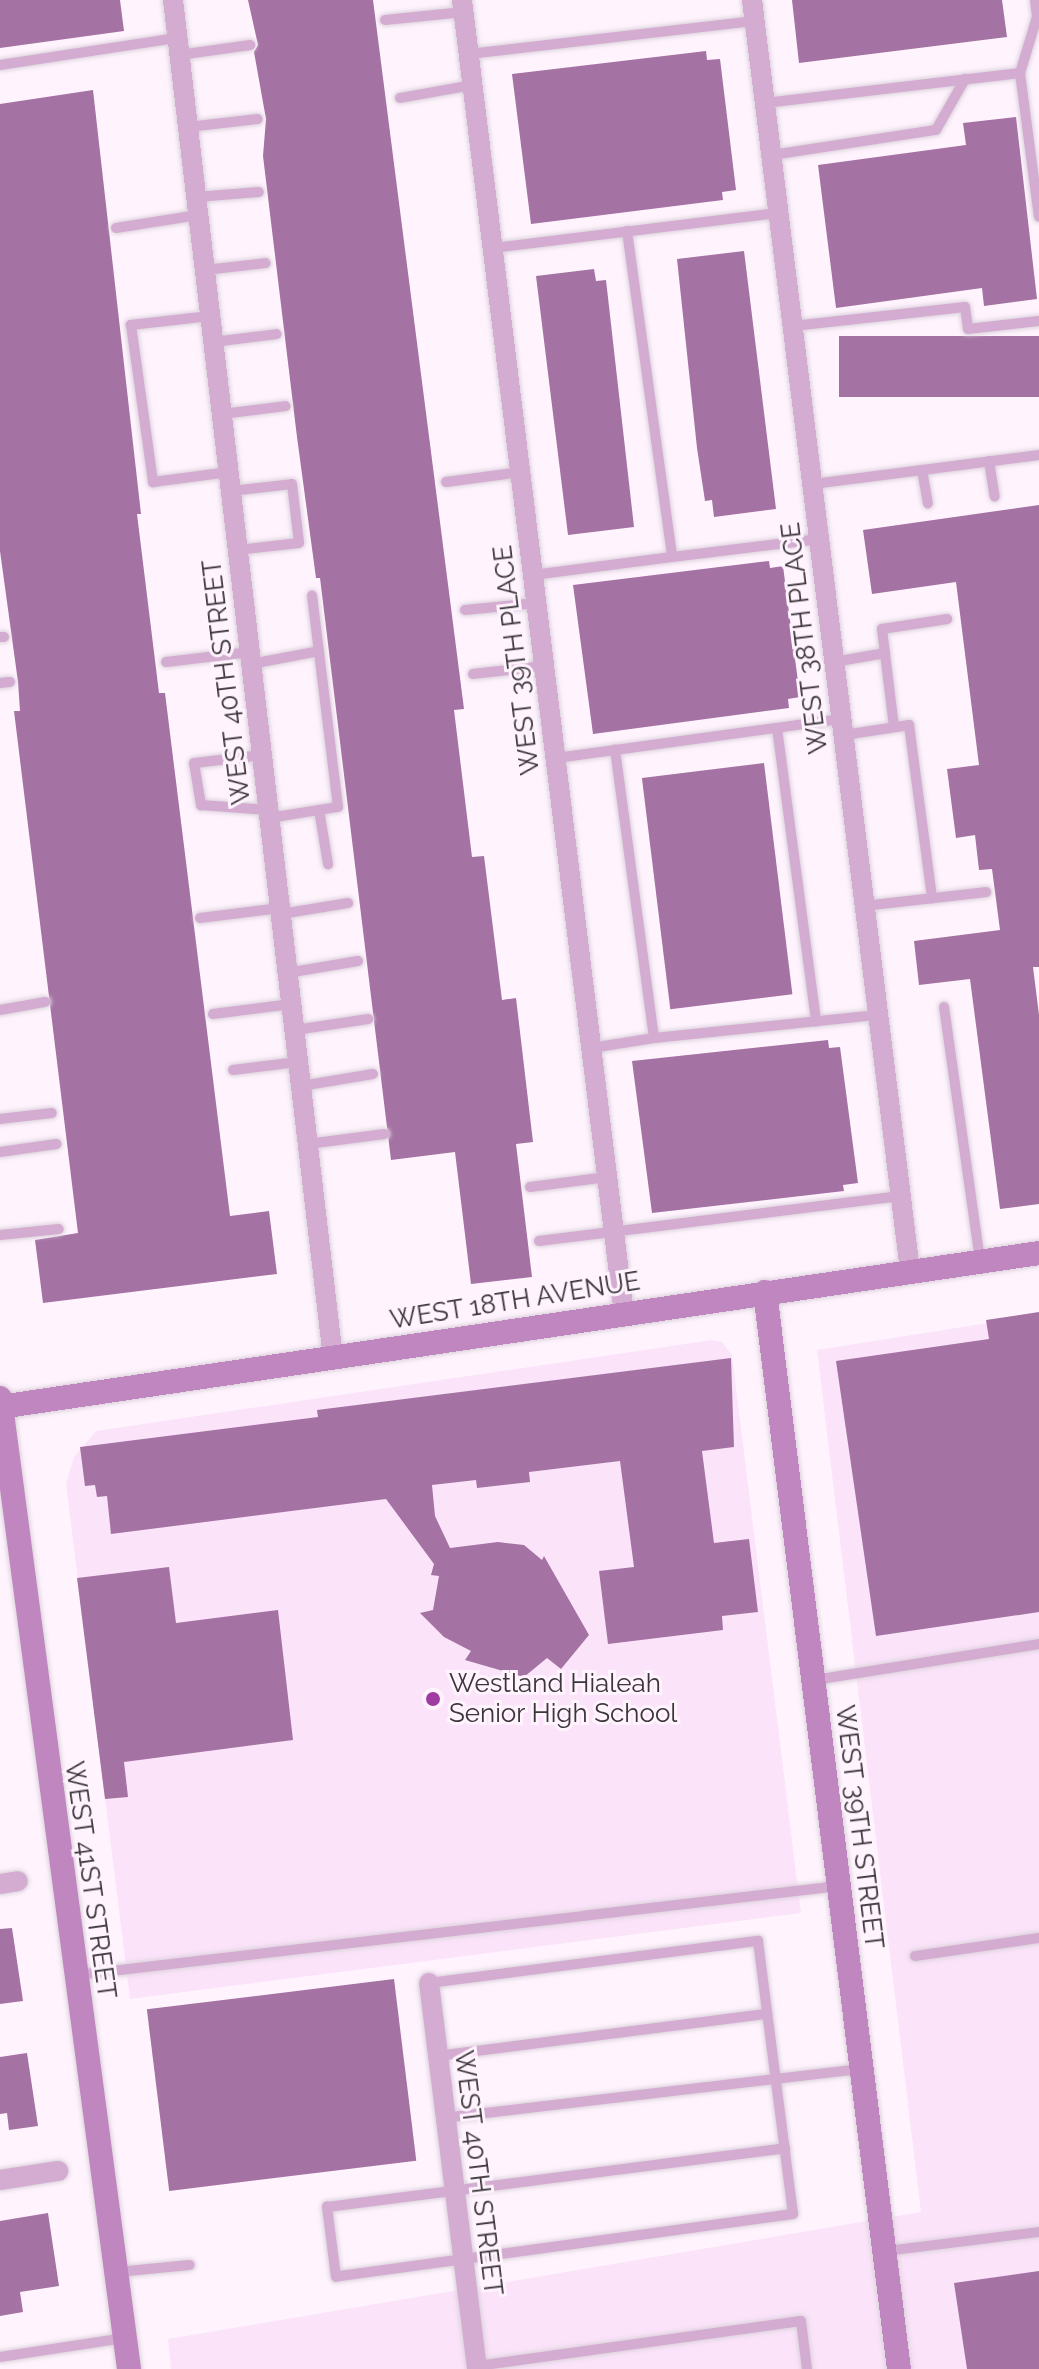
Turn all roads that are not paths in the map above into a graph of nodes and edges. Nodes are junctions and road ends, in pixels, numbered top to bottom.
1 (173, 0) edge
2 (1035, 0) edge
3 (463, 6) edge
4 (754, 10) edge
5 (385, 20) dead end
6 (250, 45) dead end
7 (178, 46) junction
8 (469, 54) junction
9 (0, 65) edge
10 (1020, 73) junction
11 (965, 79) junction
12 (473, 85) junction
13 (400, 98) dead end
14 (765, 103) junction
15 (258, 119) dead end
16 (188, 127) junction
17 (772, 155) junction
18 (259, 192) dead end
19 (197, 206) junction
20 (779, 213) junction
21 (1039, 217) edge
22 (116, 228) dead end
23 (627, 231) junction
24 (493, 248) junction
25 (266, 263) dead end
26 (205, 270) junction
27 (210, 316) junction
28 (1039, 321) edge
29 (793, 326) junction
30 (277, 334) dead end
31 (213, 342) junction
32 (286, 406) dead end
33 (222, 414) junction
34 (1039, 455) edge
35 (989, 461) junction
36 (922, 470) junction
37 (521, 472) junction
38 (230, 482) junction
39 (446, 482) dead end
40 (813, 484) junction
41 (995, 497) dead end
42 (928, 503) dead end
43 (819, 539) junction
44 (238, 550) junction
45 (672, 557) junction
46 (533, 575) junction
47 (312, 596) dead end
48 (537, 603) junction
49 (465, 610) dead end
50 (947, 619) dead end
51 (319, 651) junction
52 (885, 653) junction
53 (251, 658) junction
54 (166, 662) dead end
55 (834, 662) junction
56 (544, 666) junction
57 (473, 674) dead end
58 (843, 727) junction
59 (894, 727) junction
60 (777, 728) junction
61 (615, 750) junction
62 (262, 755) junction
63 (556, 758) junction
64 (319, 810) junction
65 (269, 814) junction
66 (328, 864) dead end
67 (986, 892) dead end
68 (932, 898) junction
69 (348, 903) dead end
70 (864, 906) junction
71 (280, 911) junction
72 (200, 918) dead end
73 (358, 961) dead end
74 (287, 973) junction
75 (45, 1002) dead end
76 (291, 1004) junction
77 (944, 1007) dead end
78 (0, 1010) edge
79 (213, 1014) dead end
80 (878, 1015) junction
81 (368, 1019) dead end
82 (816, 1021) junction
83 (295, 1030) junction
84 (654, 1038) junction
85 (591, 1048) junction
86 (298, 1062) junction
87 (233, 1070) dead end
88 (373, 1074) dead end
89 (301, 1086) junction
90 (52, 1113) dead end
91 (0, 1119) edge
92 (384, 1134) dead end
93 (56, 1144) dead end
94 (308, 1144) junction
95 (0, 1152) edge
96 (607, 1177) junction
97 (530, 1187) dead end
98 (900, 1196) junction
99 (59, 1229) dead end
100 (614, 1231) junction
101 (0, 1235) edge
102 (539, 1241) dead end
103 (1039, 1253) edge
104 (980, 1261) junction
105 (910, 1271) junction
106 (765, 1292) junction
107 (624, 1313) junction
108 (333, 1357) junction
109 (0, 1404) edge
110 (1039, 1644) edge
111 (813, 1680) junction
112 (839, 1886) junction
113 (1039, 1938) edge
114 (915, 1956) dead end
115 (75, 1975) junction
116 (429, 1983) joint
117 (767, 2014) junction
118 (435, 2056) junction
119 (861, 2069) junction
120 (776, 2081) junction
121 (443, 2118) junction
122 (785, 2148) junction
123 (58, 2171) dead end
124 (0, 2180) edge
125 (454, 2190) junction
126 (1039, 2232) edge
127 (884, 2252) junction
128 (462, 2257) junction
129 (190, 2265) dead end
130 (115, 2272) junction
131 (124, 2338) junction
132 (0, 2357) edge
133 (477, 2368) edge
134 (129, 2369) edge
135 (807, 2369) edge
136 (899, 2369) edge

1 - 7 street, WEST 40TH STREET
2 - 10 lane
3 - 5 lane
3 - 8 street, WEST 39TH PLACE
4 - 8 lane
4 - 14 street, WEST 38TH PLACE
6 - 7 lane
7 - 9 lane
7 - 16 street, WEST 40TH STREET
8 - 12 street, WEST 39TH PLACE
10 - 11 lane
10 - 21 lane
11 - 14 lane
11 - 17 lane
12 - 13 lane
12 - 24 street, WEST 39TH PLACE
14 - 17 street, WEST 38TH PLACE
15 - 16 lane
16 - 19 street, WEST 40TH STREET
17 - 20 street, WEST 38TH PLACE
18 - 19 lane
19 - 22 lane
19 - 26 street, WEST 40TH STREET
20 - 23 lane
20 - 29 street, WEST 38TH PLACE
23 - 24 lane
23 - 45 lane
24 - 37 street, WEST 39TH PLACE
25 - 26 lane
26 - 27 street, WEST 40TH STREET
27 - 31 street, WEST 40TH STREET
27 - 38 lane
28 - 29 lane
29 - 40 street, WEST 38TH PLACE
30 - 31 lane
31 - 33 street, WEST 40TH STREET
32 - 33 lane
33 - 38 street, WEST 40TH STREET
34 - 35 lane
35 - 36 lane
35 - 41 lane
36 - 40 lane
36 - 42 lane
37 - 39 lane
37 - 46 street, WEST 39TH PLACE
38 - 44 street, WEST 40TH STREET
38 - 44 lane
40 - 43 street, WEST 38TH PLACE
43 - 45 lane
43 - 55 street, WEST 38TH PLACE
44 - 53 street, WEST 40TH STREET
45 - 46 lane
46 - 48 street, WEST 39TH PLACE
47 - 51 lane
48 - 49 lane
48 - 56 street, WEST 39TH PLACE
50 - 52 lane
51 - 53 lane
51 - 64 lane
52 - 55 lane
52 - 59 lane
53 - 54 lane
53 - 62 street, WEST 40TH STREET
55 - 58 street, WEST 38TH PLACE
56 - 57 lane
56 - 63 street, WEST 39TH PLACE
58 - 59 lane
58 - 60 lane
58 - 70 street, WEST 38TH PLACE
59 - 68 lane
60 - 61 lane
60 - 82 lane
61 - 63 lane
61 - 84 lane
62 - 65 street, WEST 40TH STREET
62 - 65 lane
63 - 85 street, WEST 39TH PLACE
64 - 65 lane
64 - 66 lane
65 - 71 street, WEST 40TH STREET
67 - 68 lane
68 - 70 lane
69 - 71 lane
70 - 80 street, WEST 38TH PLACE
71 - 72 lane
71 - 74 street, WEST 40TH STREET
73 - 74 lane
74 - 76 street, WEST 40TH STREET
75 - 78 lane
76 - 79 lane
76 - 83 street, WEST 40TH STREET
77 - 104 lane
80 - 82 lane
80 - 98 street, WEST 38TH PLACE
81 - 83 lane
82 - 84 lane
83 - 86 street, WEST 40TH STREET
84 - 85 lane
85 - 96 street, WEST 39TH PLACE
86 - 87 lane
86 - 89 street, WEST 40TH STREET
88 - 89 lane
89 - 94 street, WEST 40TH STREET
90 - 91 lane
92 - 94 lane
93 - 95 lane
94 - 108 street, WEST 40TH STREET
96 - 97 lane
96 - 100 street, WEST 39TH PLACE
98 - 100 lane
98 - 105 street, WEST 38TH PLACE
99 - 101 lane
100 - 102 lane
100 - 107 street, WEST 39TH PLACE
103 - 104 street, WEST 18TH AVENUE
104 - 105 street, WEST 18TH AVENUE
105 - 106 street, WEST 18TH AVENUE
106 - 107 street, WEST 18TH AVENUE
106 - 111 street, WEST 39TH STREET
107 - 108 street, WEST 18TH AVENUE
108 - 109 street, WEST 18TH AVENUE
109 - 115 street, WEST 41ST STREET
110 - 111 lane
111 - 112 street, WEST 39TH STREET
112 - 115 lane
112 - 119 street, WEST 39TH STREET
113 - 114 lane
115 - 130 street, WEST 41ST STREET
116 - 117 lane
116 - 118 street, WEST 40TH STREET
117 - 118 lane
117 - 120 lane
118 - 121 street, WEST 40TH STREET
119 - 120 lane
119 - 127 street, WEST 39TH STREET
120 - 121 lane
120 - 122 lane
121 - 125 street, WEST 40TH STREET
122 - 125 lane
122 - 128 lane
123 - 124 street
125 - 128 street, WEST 40TH STREET
125 - 128 lane
126 - 127 lane
127 - 136 street, WEST 39TH STREET
128 - 133 street, WEST 40TH STREET
129 - 130 lane
130 - 131 street, WEST 41ST STREET
131 - 132 lane
131 - 134 street, WEST 41ST STREET
133 - 135 lane

